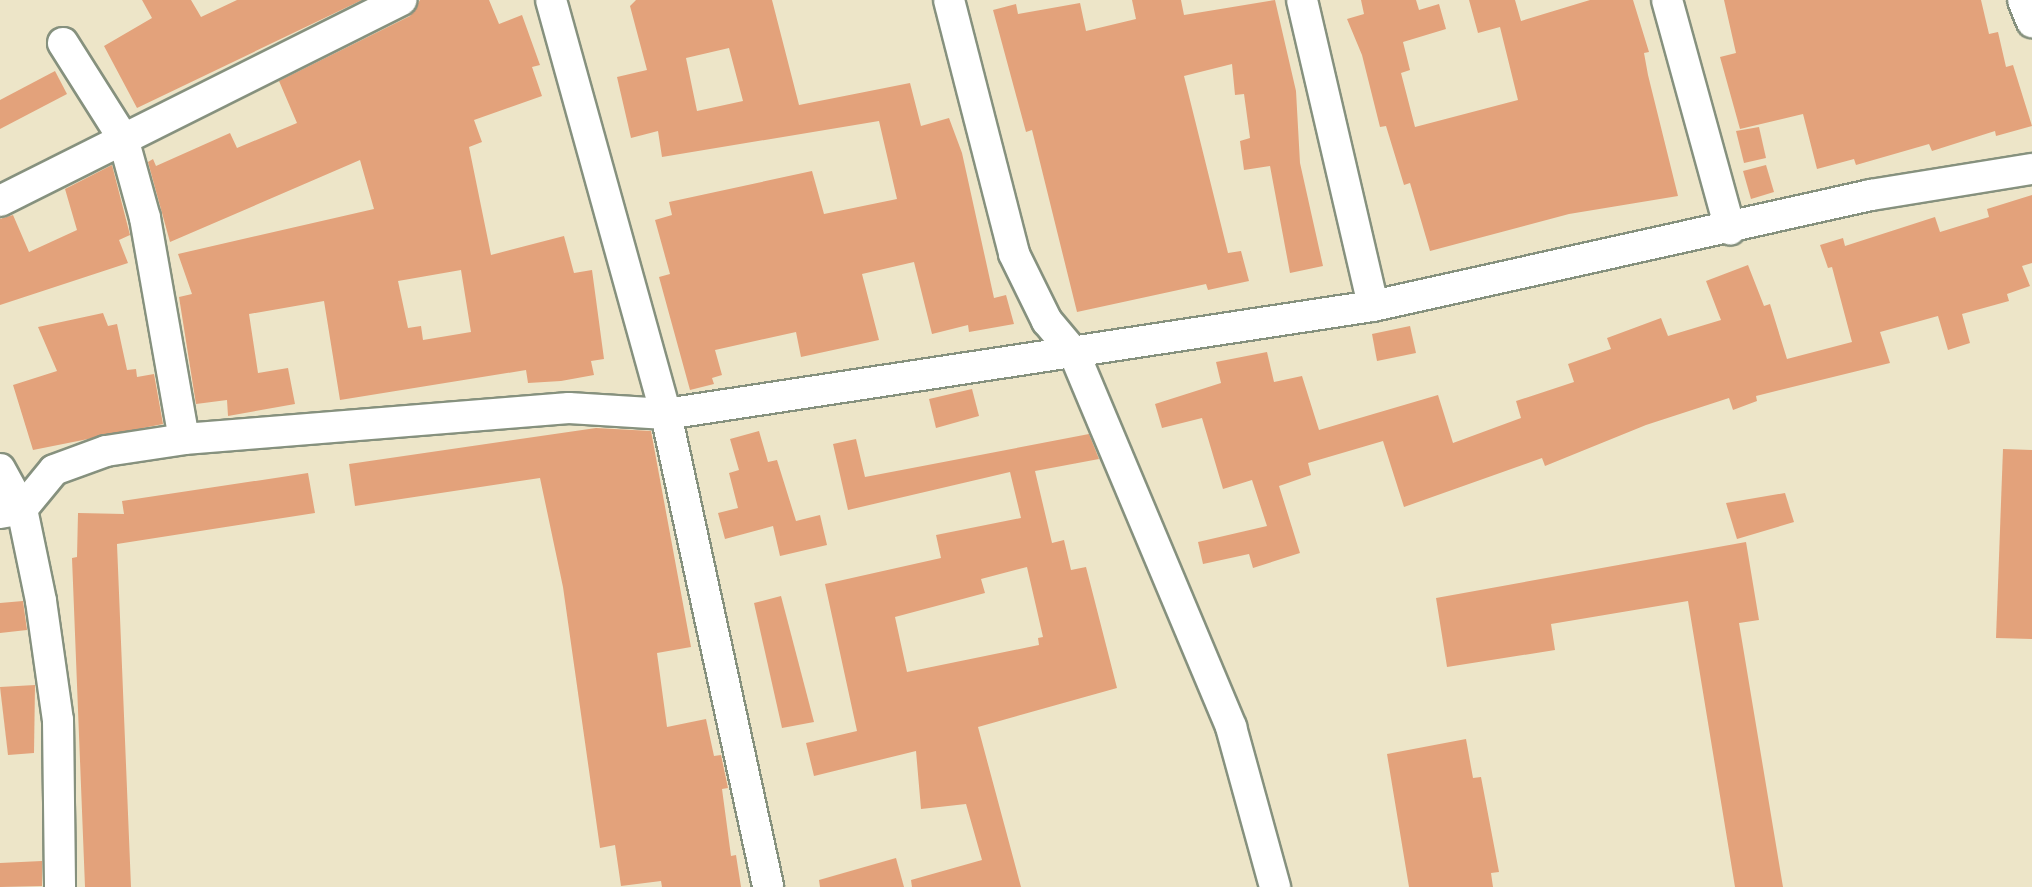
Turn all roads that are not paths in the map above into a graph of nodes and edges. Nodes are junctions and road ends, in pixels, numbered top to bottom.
1 (402, 0) edge
2 (551, 0) edge
3 (949, 0) edge
4 (1302, 0) edge
5 (1667, 0) edge
6 (2023, 0) edge
7 (2032, 22) edge
8 (63, 43) dead end
9 (123, 138) junction
10 (2032, 169) edge
11 (0, 201) edge
12 (1730, 229) junction
13 (1373, 306) junction
14 (1074, 353) junction
15 (666, 414) junction
16 (184, 439) junction
17 (0, 469) edge
18 (11, 511) edge
19 (60, 887) edge
20 (768, 887) edge
21 (1275, 887) edge

1 - 9 street
2 - 15 street
3 - 14 street
4 - 13 street
5 - 12 street
6 - 7 street
8 - 9 street
9 - 11 street
9 - 16 street
10 - 12 street
12 - 13 street
13 - 14 street
14 - 15 street
14 - 21 street
15 - 16 street
15 - 20 street
16 - 18 street
17 - 18 street
18 - 19 street

